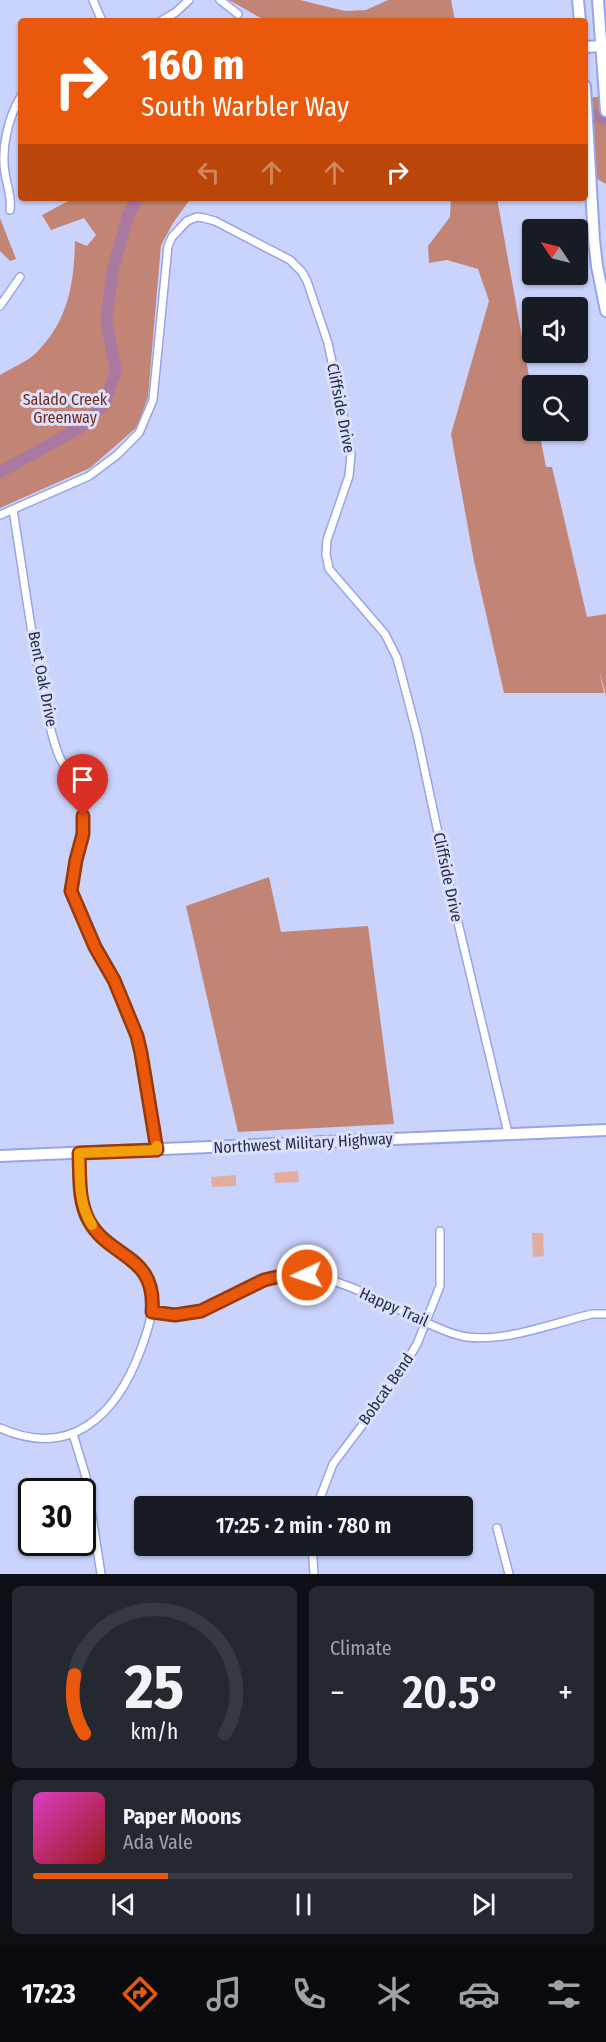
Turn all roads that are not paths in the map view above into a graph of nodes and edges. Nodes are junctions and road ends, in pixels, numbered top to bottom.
1 (93, 0) edge
2 (189, 0) edge
3 (220, 0) edge
4 (578, 0) edge
5 (598, 0) edge
6 (238, 14) dead end
7 (101, 18) edge
8 (166, 18) edge
9 (580, 18) edge
10 (602, 46) junction
11 (588, 47) edge
12 (605, 92) edge
13 (18, 103) edge
14 (606, 111) edge
15 (588, 125) edge
16 (10, 210) dead end
17 (20, 277) dead end
18 (0, 306) edge
19 (606, 310) edge
20 (13, 510) junction
21 (0, 515) edge
22 (606, 1130) edge
23 (508, 1133) junction
24 (157, 1150) junction
25 (79, 1153) junction
26 (0, 1156) edge
27 (440, 1231) dead end
28 (152, 1312) junction
29 (606, 1314) edge
30 (426, 1322) junction
31 (0, 1428) edge
32 (73, 1434) junction
33 (320, 1496) edge
34 (497, 1528) dead end
35 (313, 1556) edge
36 (101, 1574) edge
37 (314, 1574) edge
38 (509, 1574) edge

1 - 7 street
2 - 8 street
3 - 6 street
4 - 9 main road
5 - 10 main road
10 - 11 main road
10 - 12 main road
12 - 14 main road
13 - 16 street
15 - 19 main road
17 - 18 street
20 - 21 street, Cliffside Drive
20 - 23 street, Cliffside Drive
20 - 24 street, Bent Oak Drive
22 - 23 main road, Northwest Military Highway
23 - 24 main road, Northwest Military Highway
24 - 25 main road, Northwest Military Highway
25 - 26 main road, Northwest Military Highway
25 - 28 street
27 - 30 street, Bobcat Bend
28 - 30 street, Happy Trail
28 - 32 street
29 - 30 street, Happy Trail
30 - 33 street, Bobcat Bend
31 - 32 street
32 - 36 street
34 - 38 street
35 - 37 street

